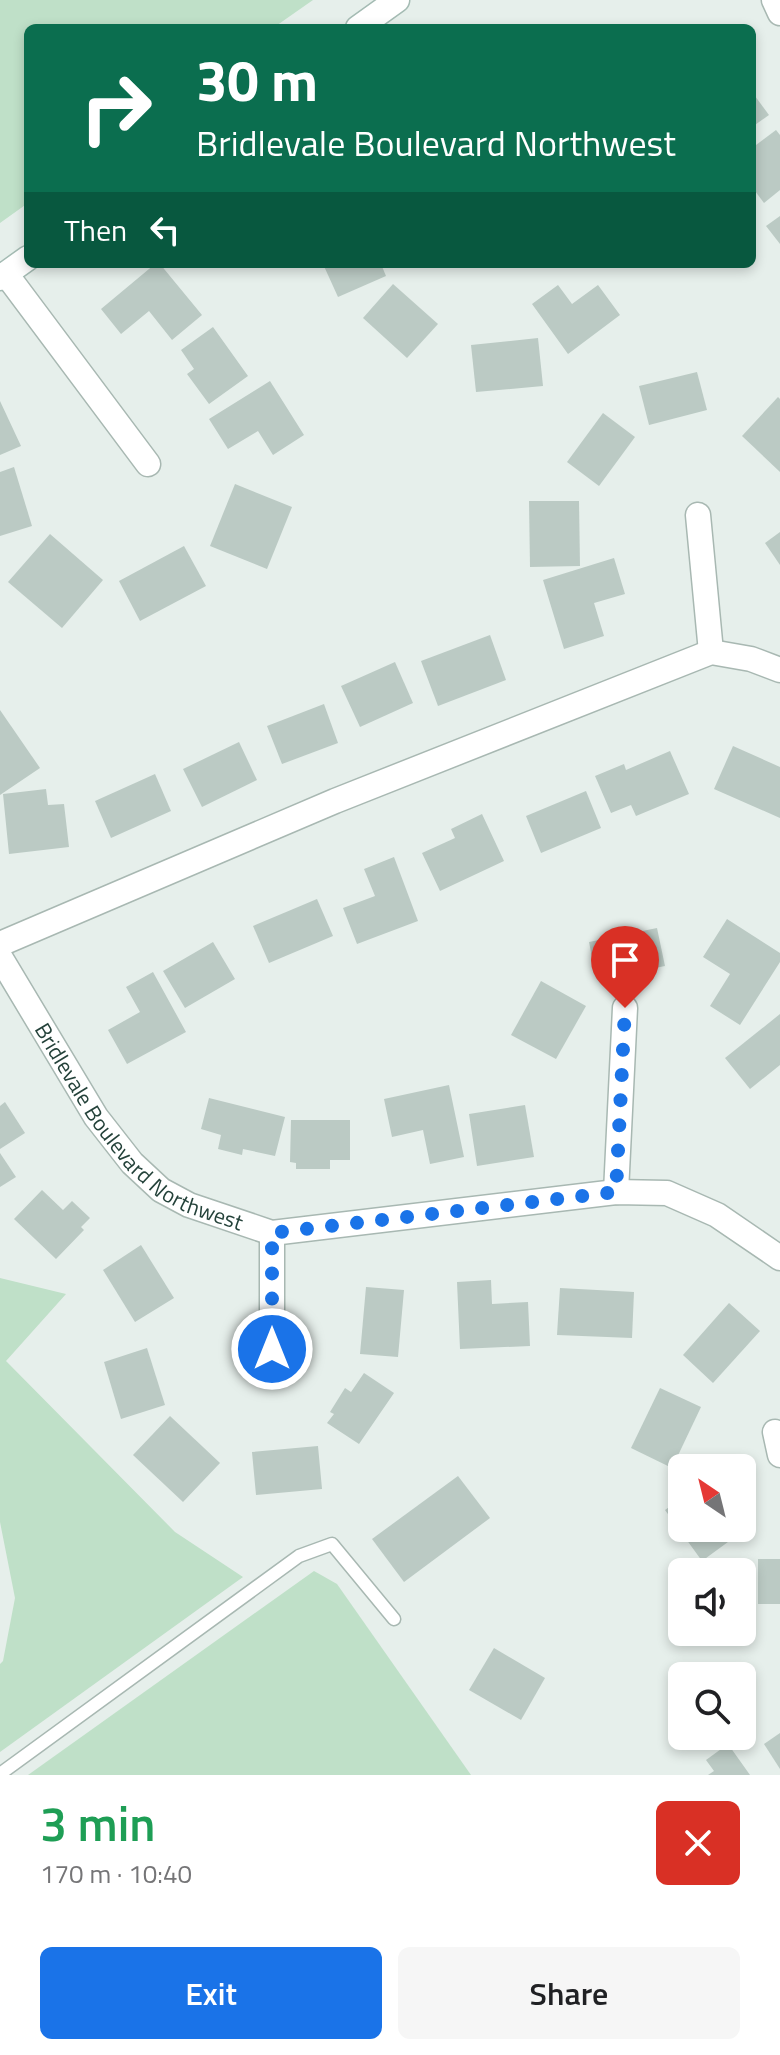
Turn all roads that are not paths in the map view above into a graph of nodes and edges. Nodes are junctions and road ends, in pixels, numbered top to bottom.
1 (397, 0) edge
2 (774, 0) edge
3 (780, 13) edge
4 (364, 24) edge
5 (24, 261) edge
6 (3, 276) edge
7 (148, 464) dead end
8 (698, 515) dead end
9 (711, 652) junction
10 (780, 670) edge
11 (0, 944) edge
12 (0, 957) edge
13 (625, 1008) dead end
14 (616, 1192) junction
15 (272, 1233) junction
16 (780, 1258) edge
17 (272, 1349) dead end
18 (394, 1619) dead end
19 (0, 1774) edge

1 - 4 street
2 - 3 street
5 - 6 street
6 - 7 street
8 - 9 street
9 - 10 street
9 - 11 street
12 - 15 street, Bridlevale Boulevard Northwest
13 - 14 street
14 - 15 street, Bridlevale Boulevard Northwest
14 - 16 street, Bridlevale Boulevard Northwest
15 - 17 street
18 - 19 lane

